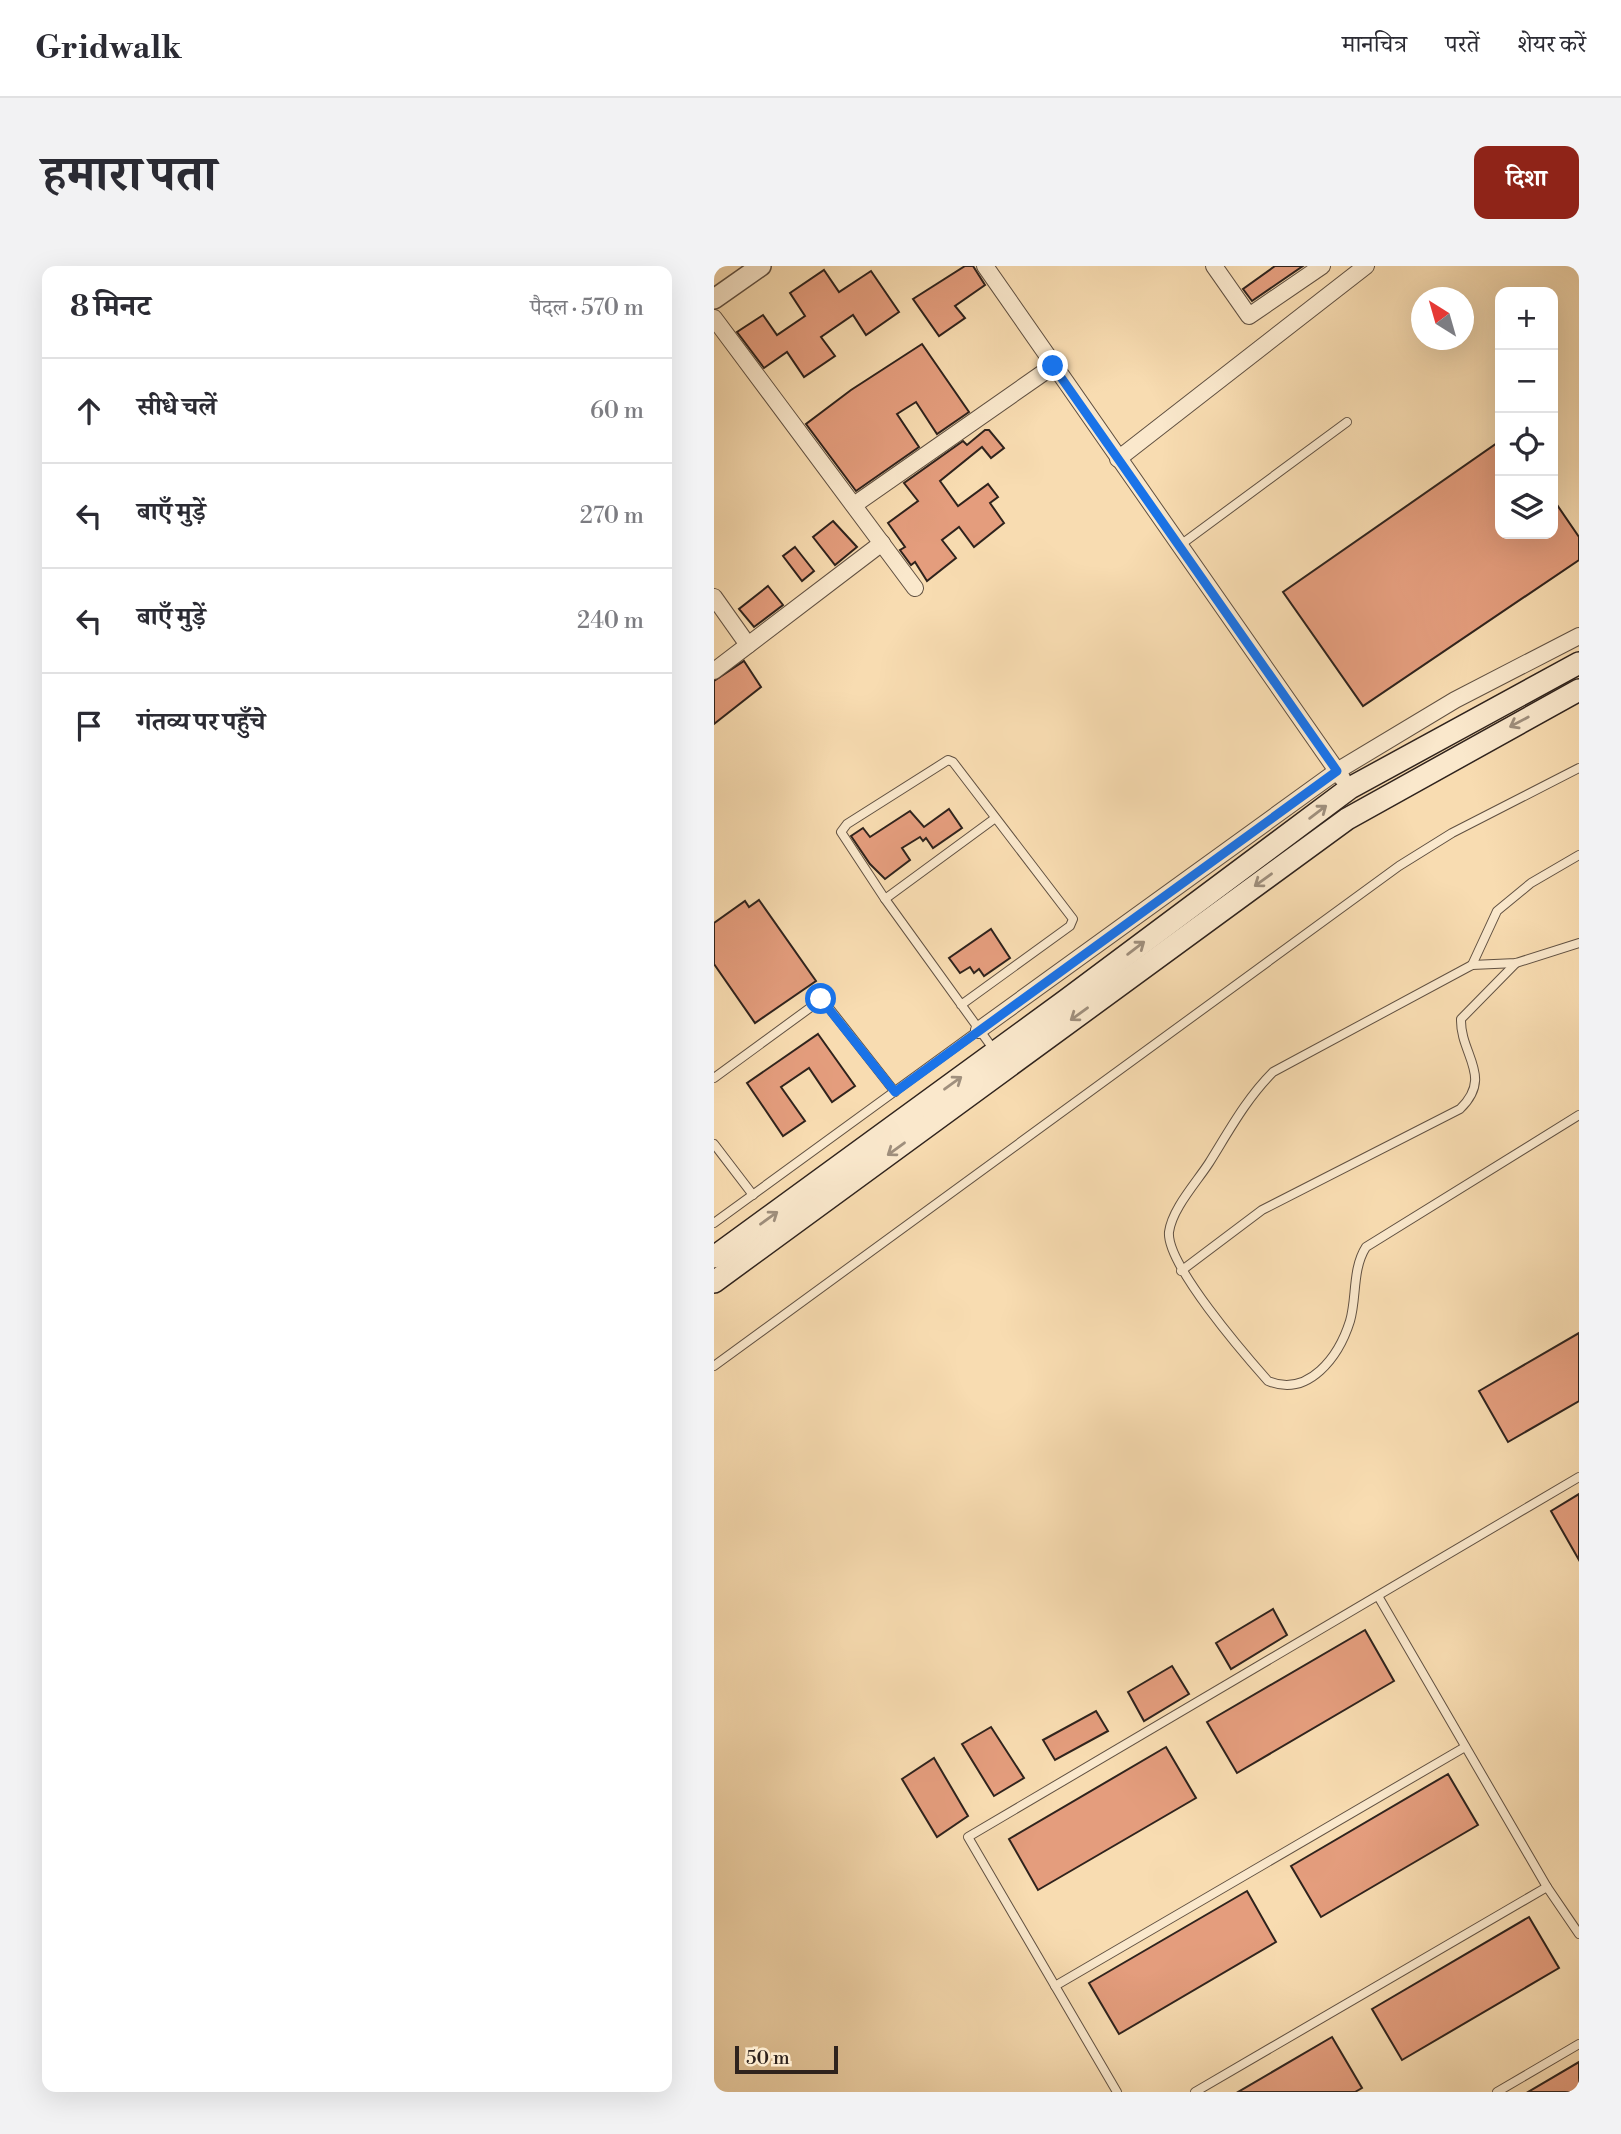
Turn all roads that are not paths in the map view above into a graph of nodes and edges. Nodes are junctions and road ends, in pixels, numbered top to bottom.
1 (761, 266) edge
2 (985, 266) edge
3 (1214, 266) edge
4 (1366, 266) edge
5 (1314, 268) edge
6 (1329, 295) junction
7 (714, 299) edge
8 (714, 318) edge
9 (1053, 366) junction
10 (1347, 422) dead end
11 (1118, 459) junction
12 (854, 505) junction
13 (882, 543) junction
14 (1179, 546) junction
15 (915, 588) dead end
16 (714, 597) edge
17 (1579, 636) edge
18 (748, 645) junction
19 (1579, 663) edge
20 (714, 671) edge
21 (1579, 690) edge
22 (1579, 768) edge
23 (1343, 779) junction
24 (994, 819) junction
25 (1579, 855) edge
26 (885, 899) junction
27 (1579, 943) edge
28 (1516, 963) junction
29 (1472, 965) junction
30 (961, 1005) junction
31 (979, 1030) junction
32 (996, 1052) junction
33 (714, 1078) edge
34 (895, 1092) junction
35 (1579, 1115) edge
36 (714, 1144) edge
37 (753, 1195) junction
38 (714, 1223) edge
39 (714, 1258) edge
40 (1181, 1271) junction
41 (714, 1282) edge
42 (714, 1366) edge
43 (1579, 1477) edge
44 (1378, 1596) junction
45 (1465, 1747) junction
46 (1547, 1887) junction
47 (1579, 1934) edge
48 (1055, 1986) junction
49 (1579, 2044) edge
50 (1117, 2092) edge
51 (1195, 2092) edge
52 (1497, 2092) edge

1 - 7 street
2 - 9 street
3 - 5 street
4 - 6 street
5 - 6 street
6 - 11 street
8 - 12 street
9 - 11 street
9 - 12 street
10 - 14 lane
11 - 14 street
12 - 13 street
13 - 15 street
13 - 18 street
14 - 23 street
16 - 18 street
17 - 23 street
18 - 20 street
19 - 23 main road
21 -> 41 main road
22 - 42 lane
23 - 31 street
32 -> 23 main road
24 - 26 lane
24 - 26 lane
24 - 30 lane
25 - 29 lane
26 - 30 lane
27 - 28 lane
28 - 29 lane
28 - 40 lane
29 - 40 lane
30 - 31 lane
31 - 32 lane
31 - 34 lane
39 -> 32 main road
33 - 34 lane
34 - 37 lane
35 - 40 lane
36 - 37 lane
37 - 38 lane
43 - 44 lane
44 - 45 lane
44 - 48 lane
45 - 46 lane
45 - 48 lane
46 - 47 lane
46 - 51 lane
48 - 50 lane
49 - 52 lane

